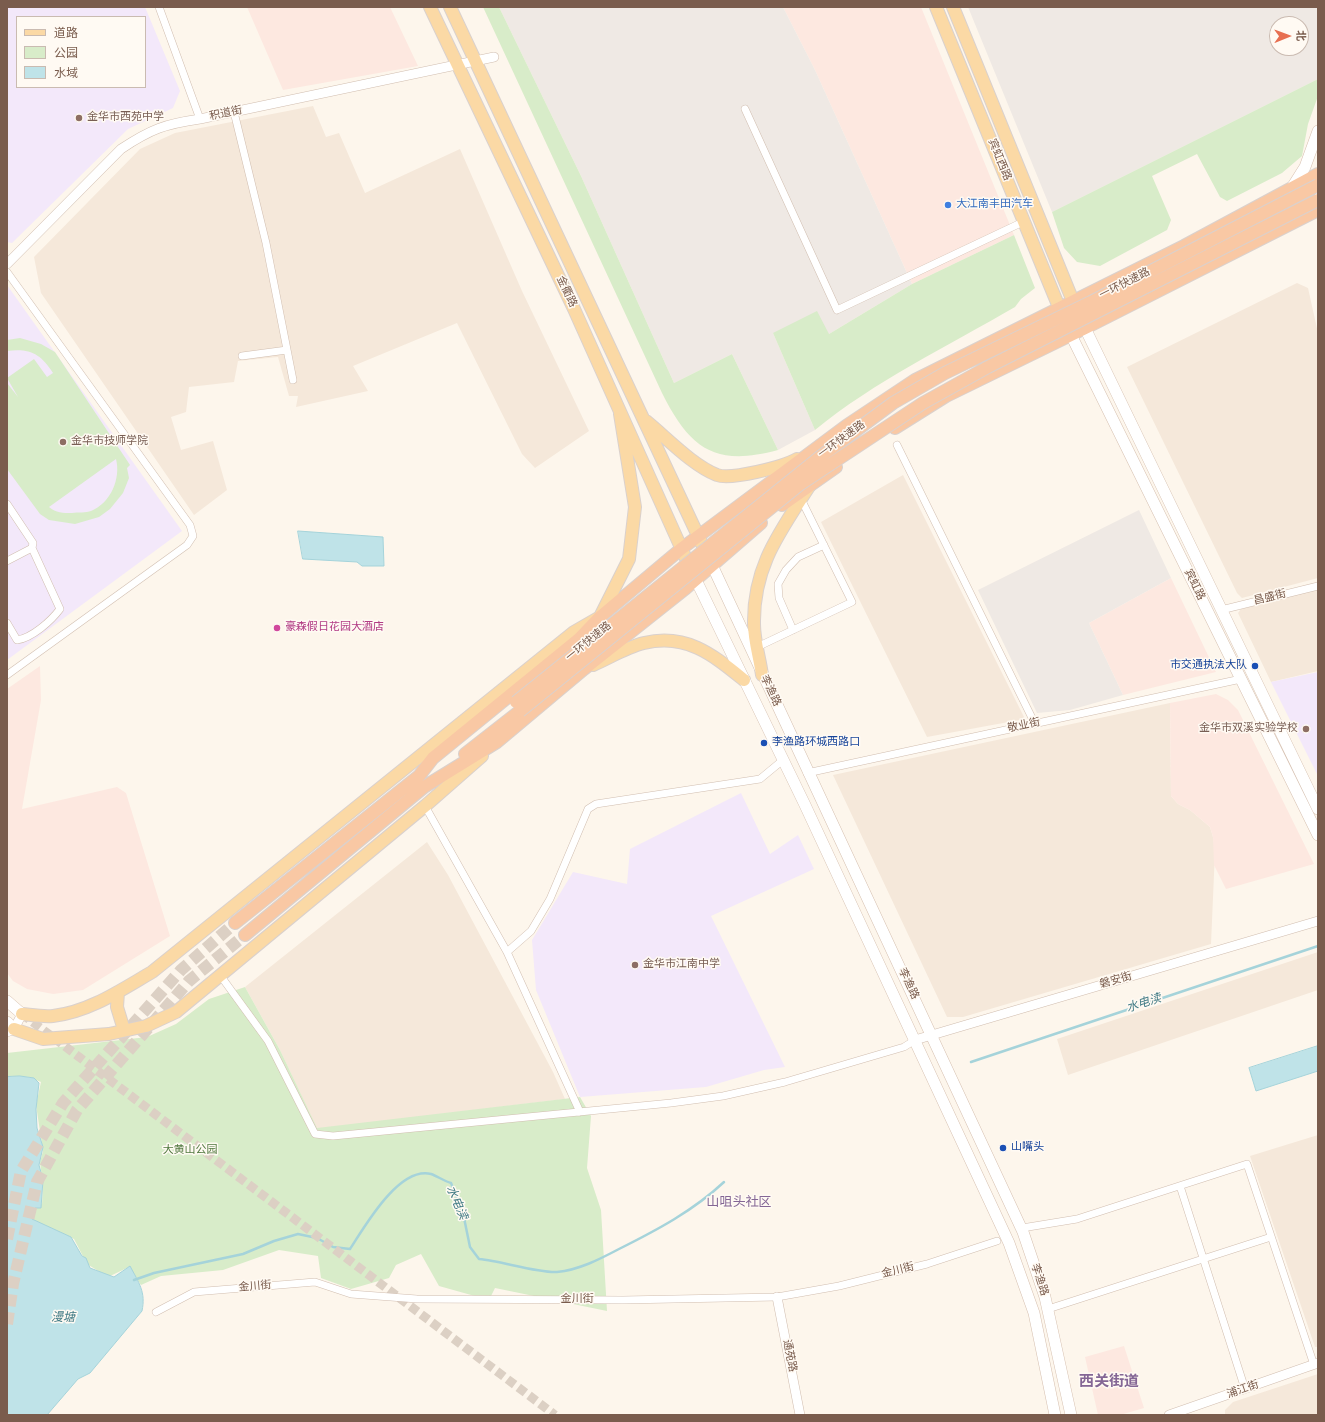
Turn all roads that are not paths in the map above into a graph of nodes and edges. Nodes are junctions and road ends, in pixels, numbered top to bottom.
1 (159, 7) edge
2 (430, 7) edge
3 (450, 7) edge
4 (936, 7) edge
5 (953, 7) edge
6 (494, 57) dead end
7 (476, 62) junction
8 (458, 66) junction
9 (745, 109) dead end
10 (234, 112) junction
11 (200, 119) junction
12 (1318, 131) edge
13 (1318, 174) edge
14 (1318, 185) edge
15 (1293, 186) junction
16 (1318, 200) edge
17 (1318, 210) edge
18 (1025, 222) junction
19 (7, 264) edge
20 (7, 272) edge
21 (1073, 302) junction
22 (1059, 308) junction
23 (1085, 328) junction
24 (1071, 335) junction
25 (287, 350) junction
26 (242, 356) dead end
27 (293, 380) dead end
28 (620, 414) junction
29 (643, 419) junction
30 (896, 445) dead end
31 (809, 453) junction
32 (811, 485) junction
33 (801, 499) junction
34 (7, 504) edge
35 (698, 537) junction
36 (824, 545) junction
37 (32, 548) junction
38 (681, 549) junction
39 (7, 561) edge
40 (712, 565) junction
41 (696, 580) junction
42 (1318, 586) edge
43 (1221, 610) junction
44 (600, 617) junction
45 (7, 623) edge
46 (793, 630) junction
47 (754, 649) junction
48 (584, 669) junction
49 (7, 675) edge
50 (762, 675) joint
51 (1241, 679) junction
52 (744, 680) junction
53 (518, 706) junction
54 (1035, 724) junction
55 (497, 742) junction
56 (783, 760) junction
57 (807, 773) junction
58 (421, 782) junction
59 (425, 806) junction
60 (1318, 809) edge
61 (1318, 835) edge
62 (1318, 921) edge
63 (235, 923) tunnel mouth
64 (245, 935) tunnel mouth
65 (507, 952) junction
66 (220, 975) junction
67 (118, 992) junction
68 (7, 1001) edge
69 (22, 1014) junction
70 (9, 1028) edge
71 (124, 1030) junction
72 (932, 1035) junction
73 (915, 1040) junction
74 (580, 1112) junction
75 (1180, 1186) junction
76 (1022, 1228) junction
77 (1272, 1237) junction
78 (997, 1241) dead end
79 (1203, 1260) junction
80 (777, 1297) junction
81 (1048, 1309) junction
82 (156, 1312) dead end
83 (1316, 1364) edge
84 (1245, 1389) junction
85 (1188, 1413) edge
86 (800, 1415) edge
87 (1055, 1415) edge
88 (1071, 1415) edge
89 (1169, 1415) edge

1 - 11 street
2 - 8 main road, 金衢路
3 - 7 main road, 金衢路
4 - 18 main road, 宾虹西路
5 - 21 main road, 宾虹西路
6 - 7 street, 积道街
7 - 8 street, 积道街
7 - 29 main road, 金衢路
8 - 10 street, 积道街
8 - 28 main road, 金衢路
9 - 18 street
10 - 11 street, 积道街
10 - 25 street
11 - 19 street, 积道街
12 - 15 main road
13 - 15 highway
14 - 53 highway, 一环快速路, bridge
15 - 21 highway
16 - 53 highway, 一环快速路, bridge
17 - 23 highway
18 - 22 main road, 宾虹西路
20 - 49 street
21 - 22 highway
21 - 23 main road, 宾虹西路
22 - 24 main road, 宾虹西路
22 - 31 highway
23 - 24 highway
23 - 43 main road, 宾虹路
24 - 32 highway
24 - 51 main road, 宾虹路
25 - 26 street
25 - 27 street
28 - 38 main road, 金衢路
28 - 44 main road
29 - 31 main road
29 - 35 main road, 金衢路
30 - 54 street
31 - 35 highway
32 - 33 main road
32 - 40 highway
33 - 36 street
33 - 47 main road
34 - 37 street
35 - 38 highway
35 - 40 main road, 金衢路
36 - 46 street
36 - 46 street
37 - 39 street
37 - 45 street
38 - 41 main road, 金衢路
38 - 44 highway
40 - 41 highway
40 - 47 main road
41 - 48 highway
41 - 52 main road, 李渔路
42 - 43 street, 昌盛街
43 - 60 main road, 宾虹路
44 - 58 highway
44 - 67 main road
46 - 47 street
47 - 50 main road
48 - 52 main road
48 - 55 highway
50 - 57 main road, 李渔路
51 - 54 street, 敬业街
51 - 61 main road, 宾虹路
52 - 56 main road, 李渔路
53 - 58 highway, 一环快速路
54 - 57 street, 敬业街
55 - 58 highway
55 - 59 main road
56 - 65 street
56 - 73 main road, 李渔路
57 - 72 main road, 李渔路
58 - 63 highway
58 - 64 highway
59 - 65 street
59 - 66 main road
62 - 72 street, 磐安街
65 - 74 street
66 - 71 main road
66 - 74 street
67 - 69 main road
67 - 71 main road
68 - 69 main road
69 - 70 street
70 - 71 main road
72 - 73 street, 磐安街
72 - 76 main road, 李渔路
73 - 74 street
73 - 87 main road, 李渔路
75 - 76 street
75 - 77 street
75 - 79 street
76 - 81 main road, 李渔路
77 - 79 street
77 - 83 street
78 - 80 street, 金川街
79 - 81 street
79 - 84 street
80 - 82 street, 金川街
80 - 86 street, 通苑路
81 - 88 main road, 李渔路
83 - 84 street, 浦江街
84 - 85 street, 浦江街
85 - 89 street, 浦江街

